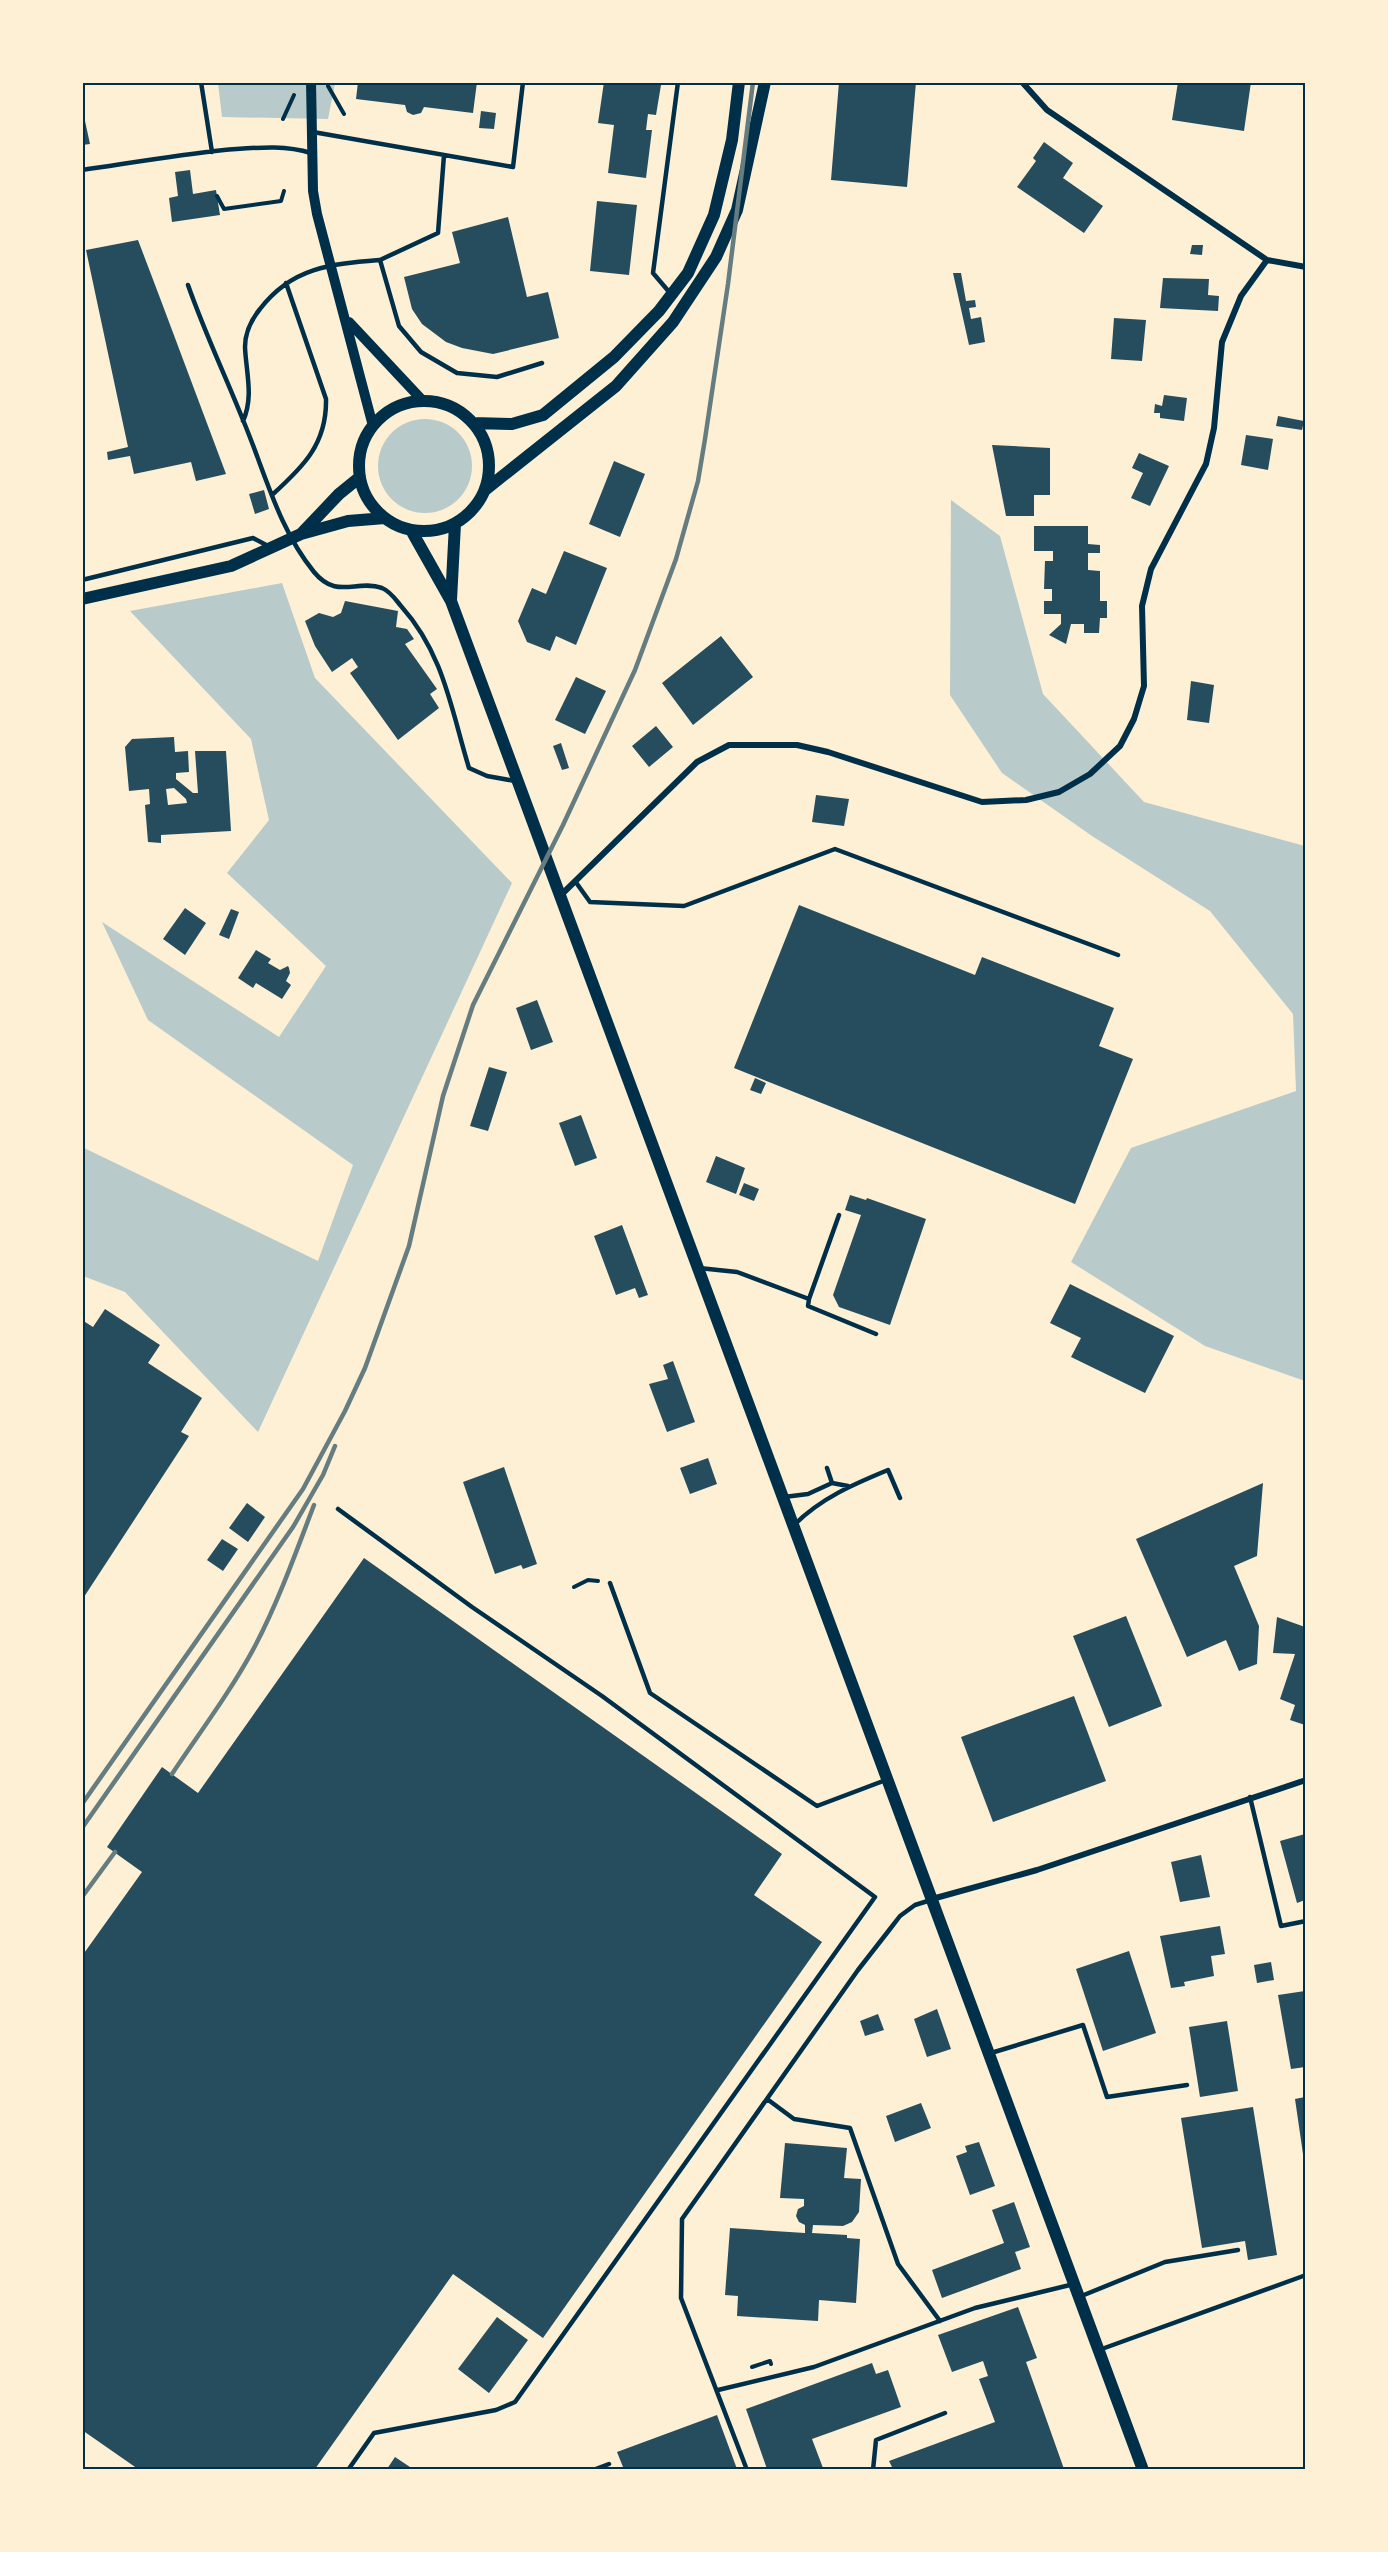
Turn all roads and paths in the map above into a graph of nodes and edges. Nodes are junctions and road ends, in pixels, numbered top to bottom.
1 (201, 82) edge
2 (311, 82) edge
3 (328, 82) edge
4 (523, 82) edge
5 (678, 82) edge
6 (739, 82) edge
7 (765, 82) edge
8 (1023, 82) edge
9 (294, 90) dead end
10 (345, 114) dead end
11 (283, 119) dead end
12 (310, 131) junction
13 (212, 152) junction
14 (311, 153) junction
15 (444, 155) junction
16 (82, 171) edge
17 (284, 191) dead end
18 (217, 196) dead end
19 (380, 260) junction
20 (1267, 260) junction
21 (330, 264) junction
22 (1305, 267) edge
23 (286, 283) junction
24 (188, 285) dead end
25 (670, 293) junction
26 (346, 319) junction
27 (542, 363) dead end
28 (423, 401) junction
29 (243, 420) junction
30 (473, 423) junction
31 (373, 426) junction
32 (360, 477) junction
33 (485, 490) junction
34 (272, 495) junction
35 (385, 518) junction
36 (455, 524) junction
37 (411, 530) junction
38 (296, 536) junction
39 (273, 548) junction
40 (82, 580) edge
41 (82, 599) edge
42 (451, 601) junction
43 (518, 781) junction
44 (575, 881) junction
45 (561, 895) junction
46 (1118, 955) dead end
47 (839, 1215) dead end
48 (697, 1268) junction
49 (809, 1299) junction
50 (876, 1334) dead end
51 (827, 1468) dead end
52 (832, 1484) junction
53 (848, 1486) junction
54 (782, 1497) junction
55 (900, 1498) dead end
56 (338, 1509) dead end
57 (793, 1526) junction
58 (610, 1583) joint
59 (574, 1587) dead end
60 (886, 1780) junction
61 (1305, 1780) edge
62 (1250, 1797) junction
63 (931, 1900) junction
64 (1305, 1921) edge
65 (988, 2054) junction
66 (1187, 2085) dead end
67 (767, 2099) junction
68 (1238, 2250) dead end
69 (1305, 2275) edge
70 (1074, 2284) junction
71 (1079, 2298) junction
72 (940, 2321) junction
73 (1099, 2350) junction
74 (741, 2370) dead end
75 (776, 2378) junction
76 (718, 2390) junction
77 (945, 2413) dead end
78 (609, 2464) dead end
79 (348, 2469) edge
80 (593, 2469) edge
81 (747, 2469) edge
82 (873, 2469) edge
83 (1143, 2469) edge

1 - 13 lane
2 - 12 street
3 - 10 path
4 - 15 lane
5 - 25 lane
6 - 25 main road
7 - 33 main road
8 - 20 street
9 - 11 path
12 - 14 street
12 - 15 lane
13 - 14 lane
13 - 16 lane
14 - 21 street
15 - 19 lane
17 - 18 path
19 - 21 lane
19 - 27 lane
20 - 22 street
20 - 44 street
21 - 23 lane
21 - 26 street
23 - 29 lane
23 - 34 lane
24 - 29 lane
25 - 30 main road
26 - 28 street
26 - 31 street
28 - 30 main road
28 - 31 main road
29 - 34 lane
30 - 33 main road
31 - 32 main road
32 - 35 main road
32 - 38 main road
33 - 36 main road
34 - 38 lane
35 - 37 main road
35 - 38 main road
36 - 37 main road
36 - 42 main road
37 - 42 main road
38 - 39 main road
38 - 43 lane
39 - 40 lane
39 - 41 main road
42 - 43 main road
43 - 45 main road
44 - 45 street
44 - 46 lane
45 - 48 main road
47 - 49 lane
48 - 49 lane
48 - 54 main road
49 - 50 lane
51 - 52 lane
52 - 53 lane
52 - 54 lane
53 - 55 lane
53 - 57 lane
54 - 57 main road
56 - 79 lane
57 - 60 main road
58 - 59 path
58 - 60 lane
60 - 63 main road
61 - 62 street
62 - 63 street
62 - 64 lane
63 - 65 main road
63 - 67 lane
65 - 66 lane
65 - 70 main road
67 - 72 lane
67 - 76 lane
68 - 71 lane
69 - 73 lane
70 - 71 main road
70 - 72 lane
71 - 73 main road
72 - 75 lane
73 - 83 main road
74 - 75 path
75 - 76 lane
76 - 81 lane
77 - 82 lane
78 - 80 lane

